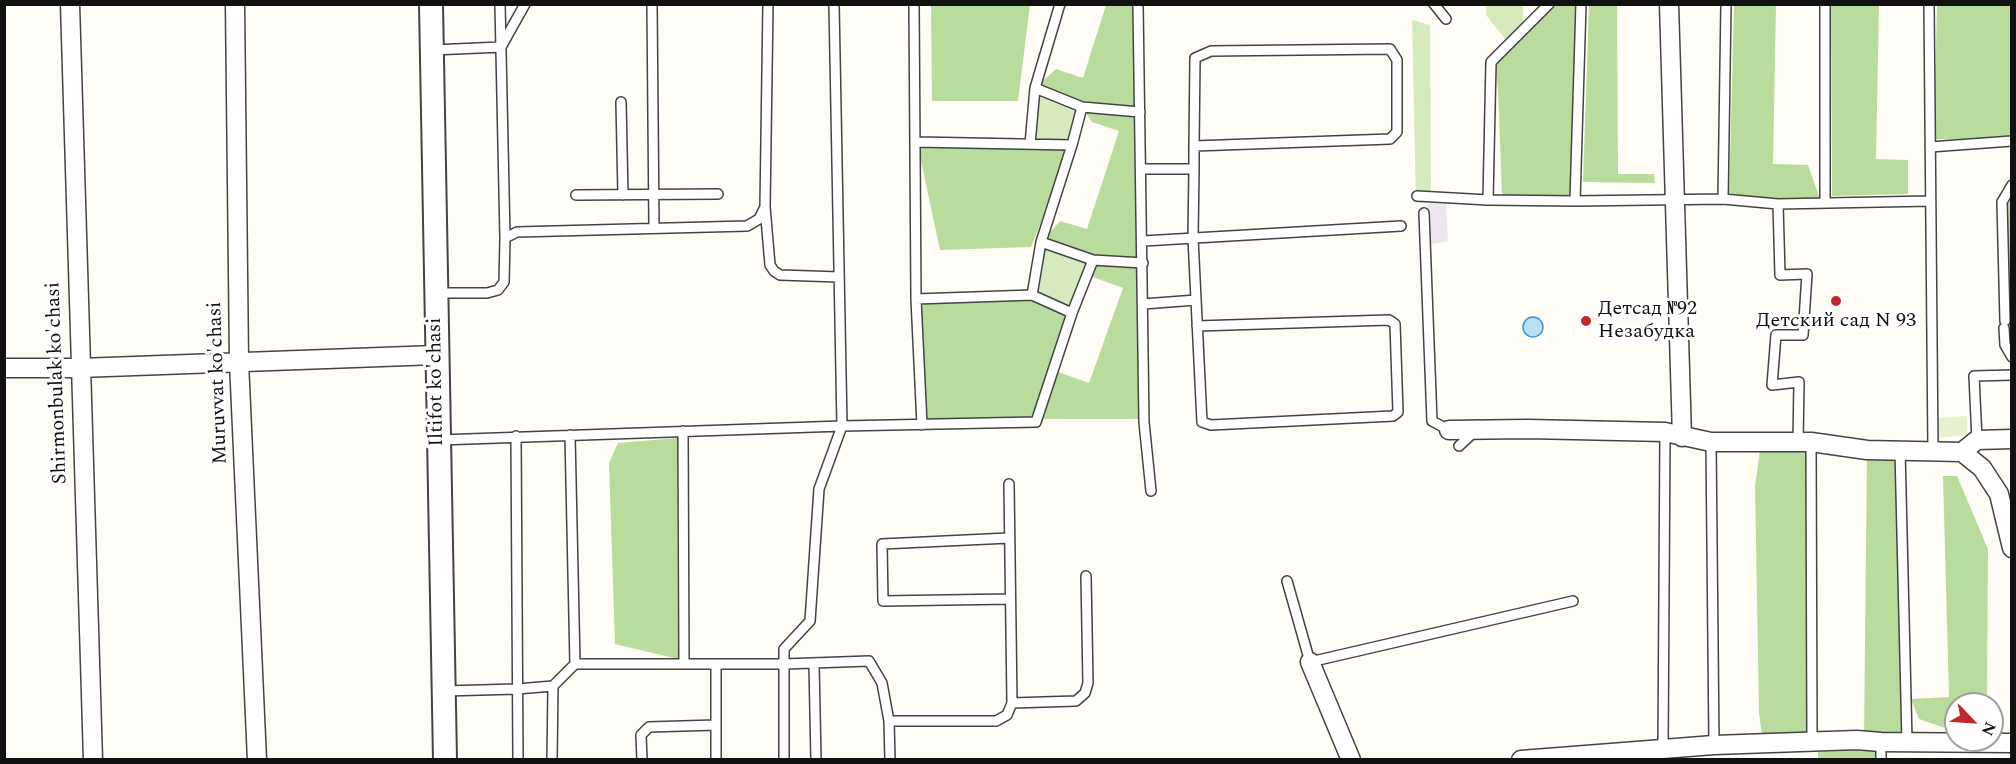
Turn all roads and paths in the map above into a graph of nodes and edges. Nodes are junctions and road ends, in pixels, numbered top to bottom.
1 (70, 4) edge
2 (235, 4) edge
3 (431, 4) edge
4 (500, 4) edge
5 (525, 4) edge
6 (652, 4) edge
7 (768, 4) edge
8 (834, 4) edge
9 (914, 4) edge
10 (1060, 4) edge
11 (1138, 4) edge
12 (1434, 4) edge
13 (1549, 4) edge
14 (1581, 4) edge
15 (1669, 4) edge
16 (1726, 4) edge
17 (1825, 4) edge
18 (1929, 4) edge
19 (1446, 19) dead end
20 (501, 47) junction
21 (433, 50) junction
22 (1035, 88) junction
23 (621, 102) dead end
24 (1082, 108) junction
25 (1140, 112) junction
26 (2012, 141) edge
27 (917, 142) junction
28 (1030, 144) junction
29 (1072, 145) junction
30 (1194, 146) junction
31 (1930, 147) junction
32 (1142, 169) junction
33 (1194, 169) junction
34 (2012, 185) edge
35 (718, 194) dead end
36 (576, 195) dead end
37 (623, 195) junction
38 (1417, 196) dead end
39 (1675, 199) junction
40 (1723, 199) junction
41 (1488, 200) junction
42 (1575, 201) junction
43 (1930, 201) junction
44 (1825, 203) junction
45 (1778, 204) junction
46 (765, 207) junction
47 (1424, 213) dead end
48 (1401, 226) dead end
49 (654, 228) junction
50 (505, 238) junction
51 (1193, 238) junction
52 (1143, 241) junction
53 (1041, 242) junction
54 (1093, 260) junction
55 (1143, 263) junction
56 (839, 277) junction
57 (435, 293) junction
58 (1032, 295) junction
59 (916, 299) junction
60 (1196, 300) junction
61 (1143, 304) junction
62 (1072, 313) junction
63 (1197, 326) junction
64 (2008, 345) edge
65 (436, 355) junction
66 (2012, 357) edge
67 (239, 362) junction
68 (4, 368) edge
69 (80, 368) junction
70 (2012, 375) edge
71 (922, 424) junction
72 (843, 426) junction
73 (1449, 430) joint
74 (1475, 430) junction
75 (682, 431) junction
76 (570, 435) junction
77 (1673, 435) junction
78 (516, 436) junction
79 (2012, 438) edge
80 (439, 440) junction
81 (1977, 440) junction
82 (1711, 442) junction
83 (1805, 443) junction
84 (1459, 446) dead end
85 (1900, 450) junction
86 (1933, 451) junction
87 (1962, 452) junction
88 (1008, 484) dead end
89 (1151, 491) dead end
90 (1009, 538) junction
91 (2012, 548) edge
92 (1086, 576) dead end
93 (1287, 581) dead end
94 (1010, 599) junction
95 (1573, 602) dead end
96 (1310, 662) junction
97 (575, 664) junction
98 (684, 664) junction
99 (716, 664) junction
100 (784, 664) junction
101 (814, 664) junction
102 (553, 686) junction
103 (517, 689) junction
104 (443, 691) junction
105 (1012, 703) junction
106 (890, 721) junction
107 (716, 725) junction
108 (1812, 741) junction
109 (1906, 741) junction
110 (2012, 743) edge
111 (1714, 745) junction
112 (1663, 748) junction
113 (1881, 751) edge
114 (1608, 756) edge
115 (93, 759) edge
116 (256, 759) edge
117 (445, 759) edge
118 (518, 759) edge
119 (552, 759) edge
120 (642, 759) edge
121 (716, 759) edge
122 (784, 759) edge
123 (816, 759) edge
124 (890, 759) edge
125 (1351, 759) edge
126 (1521, 759) edge

1 - 69 street, Shirmonbulak ko'chasi
2 - 67 street, Muruvvat ko'chasi
3 - 21 street, Iltifot ko'chasi
4 - 20 lane
5 - 20 lane
6 - 49 lane
7 - 46 lane
8 - 56 lane
9 - 27 lane
10 - 22 lane
11 - 25 lane
12 - 19 lane
13 - 41 lane
14 - 42 lane
15 - 39 street
16 - 40 lane
17 - 44 lane
18 - 31 lane
20 - 21 lane
20 - 50 lane
21 - 57 street, Iltifot ko'chasi
22 - 24 lane
22 - 28 lane
23 - 37 lane
24 - 25 lane
24 - 29 lane
25 - 32 lane
26 - 31 lane
27 - 28 lane
27 - 59 lane
28 - 29 lane
29 - 53 lane
30 - 30 lane
30 - 33 lane
31 - 43 lane
32 - 33 lane
32 - 52 lane
33 - 51 lane
34 - 64 lane
35 - 37 lane
36 - 37 lane
38 - 41 lane
39 - 40 lane
39 - 42 lane
39 - 77 street
40 - 45 lane
41 - 42 lane
43 - 44 lane
43 - 86 lane
44 - 45 lane
45 - 83 lane
46 - 49 lane
46 - 56 lane
47 - 73 lane
48 - 51 lane
49 - 50 lane
50 - 57 lane
51 - 52 lane
51 - 60 lane
52 - 55 lane
53 - 54 lane
53 - 58 lane
54 - 55 lane
54 - 62 lane
55 - 61 lane
56 - 72 lane
57 - 65 street, Iltifot ko'chasi
58 - 59 lane
58 - 62 lane
59 - 71 lane
60 - 61 lane
60 - 63 lane
61 - 89 lane
62 - 71 lane
63 - 63 lane
64 - 66 lane
65 - 67 street
65 - 80 street, Iltifot ko'chasi
67 - 69 street
67 - 116 street, Muruvvat ko'chasi
68 - 69 street
69 - 115 street, Shirmonbulak ko'chasi
70 - 81 lane
71 - 72 lane
72 - 75 lane
72 - 100 lane
73 - 74 street
74 - 77 street
74 - 84 lane
75 - 76 lane
75 - 98 lane
76 - 78 lane
76 - 97 lane
77 - 82 street
77 - 112 lane
78 - 80 lane
78 - 103 lane
79 - 81 street
80 - 104 street, Iltifot ko'chasi
81 - 87 street
82 - 83 street
82 - 111 lane
83 - 85 street
83 - 108 lane
85 - 86 street
85 - 109 lane
86 - 87 street
87 - 91 street
88 - 90 lane
90 - 94 lane
90 - 94 lane
92 - 105 lane
93 - 96 lane
94 - 105 lane
95 - 96 lane
96 - 125 street
97 - 98 lane
97 - 102 lane
98 - 99 lane
99 - 100 lane
99 - 107 lane
100 - 101 lane
100 - 122 lane
101 - 106 lane
101 - 123 lane
102 - 103 lane
102 - 119 lane
103 - 104 lane
103 - 118 lane
104 - 117 street, Iltifot ko'chasi
105 - 106 lane
106 - 124 lane
107 - 120 lane
107 - 121 lane
108 - 111 street
108 - 113 street
109 - 110 street
109 - 113 street
111 - 112 street
112 - 114 street
114 - 126 street

